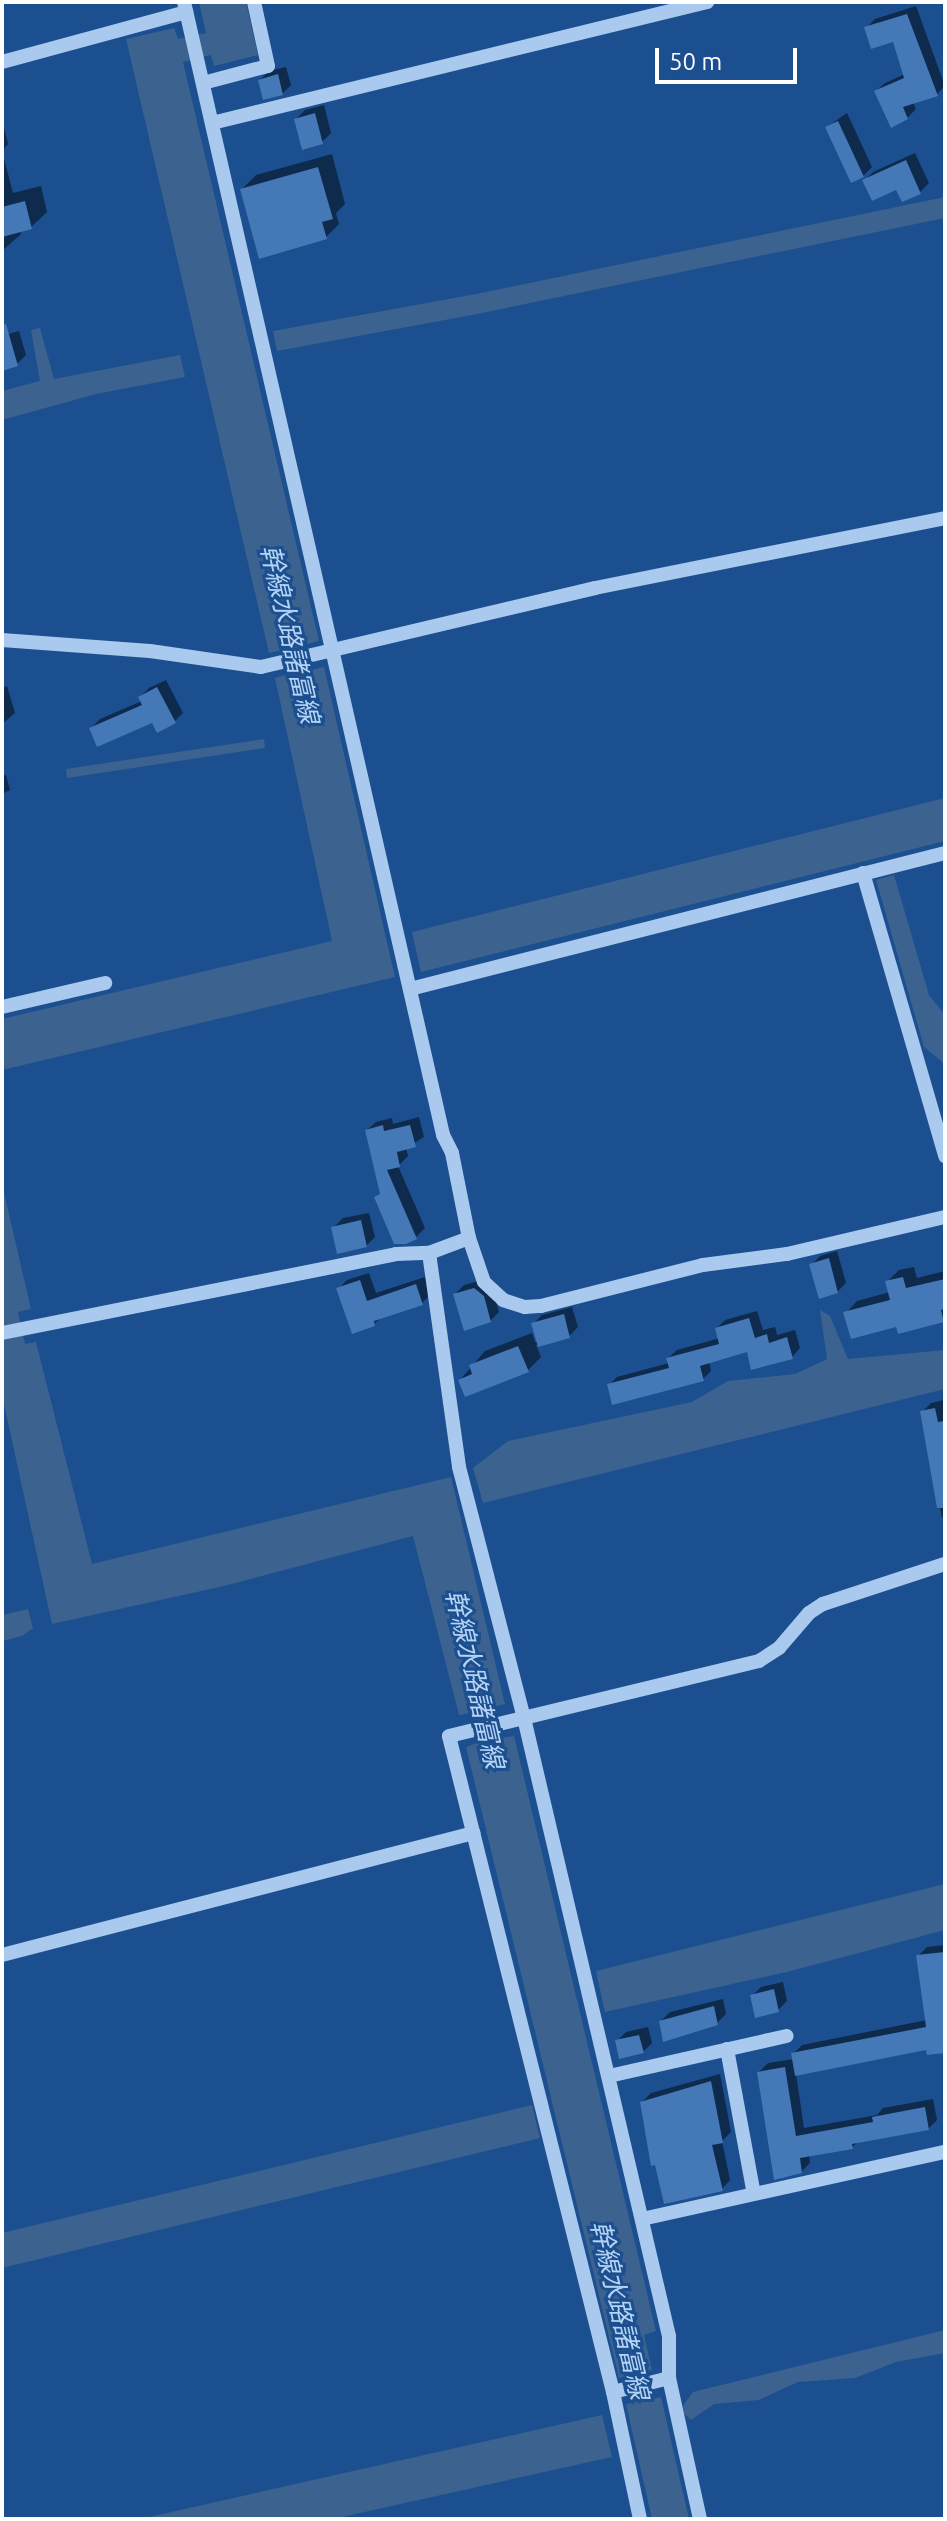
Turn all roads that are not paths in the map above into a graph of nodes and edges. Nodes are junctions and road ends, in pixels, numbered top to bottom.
1 (254, 2) edge
2 (707, 2) edge
3 (185, 7) edge
4 (2, 62) edge
5 (203, 83) junction
6 (212, 123) junction
7 (945, 518) edge
8 (2, 640) edge
9 (334, 652) junction
10 (945, 853) edge
11 (863, 873) junction
12 (105, 983) dead end
13 (410, 989) junction
14 (2, 1007) edge
15 (945, 1156) edge
16 (945, 1217) edge
17 (469, 1238) junction
18 (429, 1253) junction
19 (2, 1333) edge
20 (945, 1564) edge
21 (524, 1718) junction
22 (473, 1833) junction
23 (2, 1955) edge
24 (787, 2036) dead end
25 (727, 2049) junction
26 (609, 2076) junction
27 (945, 2152) edge
28 (754, 2194) junction
29 (642, 2219) junction
30 (669, 2378) junction
31 (620, 2390) junction
32 (640, 2519) edge
33 (700, 2519) edge

1 - 5 street
2 - 6 street
3 - 4 street
3 - 5 street
5 - 6 street
6 - 9 street
7 - 9 street
8 - 9 street
9 - 13 street
10 - 11 street
11 - 13 street
11 - 15 street
12 - 14 street
13 - 17 street
16 - 17 street
17 - 18 street
18 - 19 street
18 - 21 street
20 - 21 street
21 - 22 street
21 - 26 street
22 - 23 street
22 - 31 street
24 - 25 street
25 - 26 street
25 - 28 street
26 - 29 street
27 - 28 street
28 - 29 street
29 - 30 street
30 - 31 street
30 - 33 street
31 - 32 street

